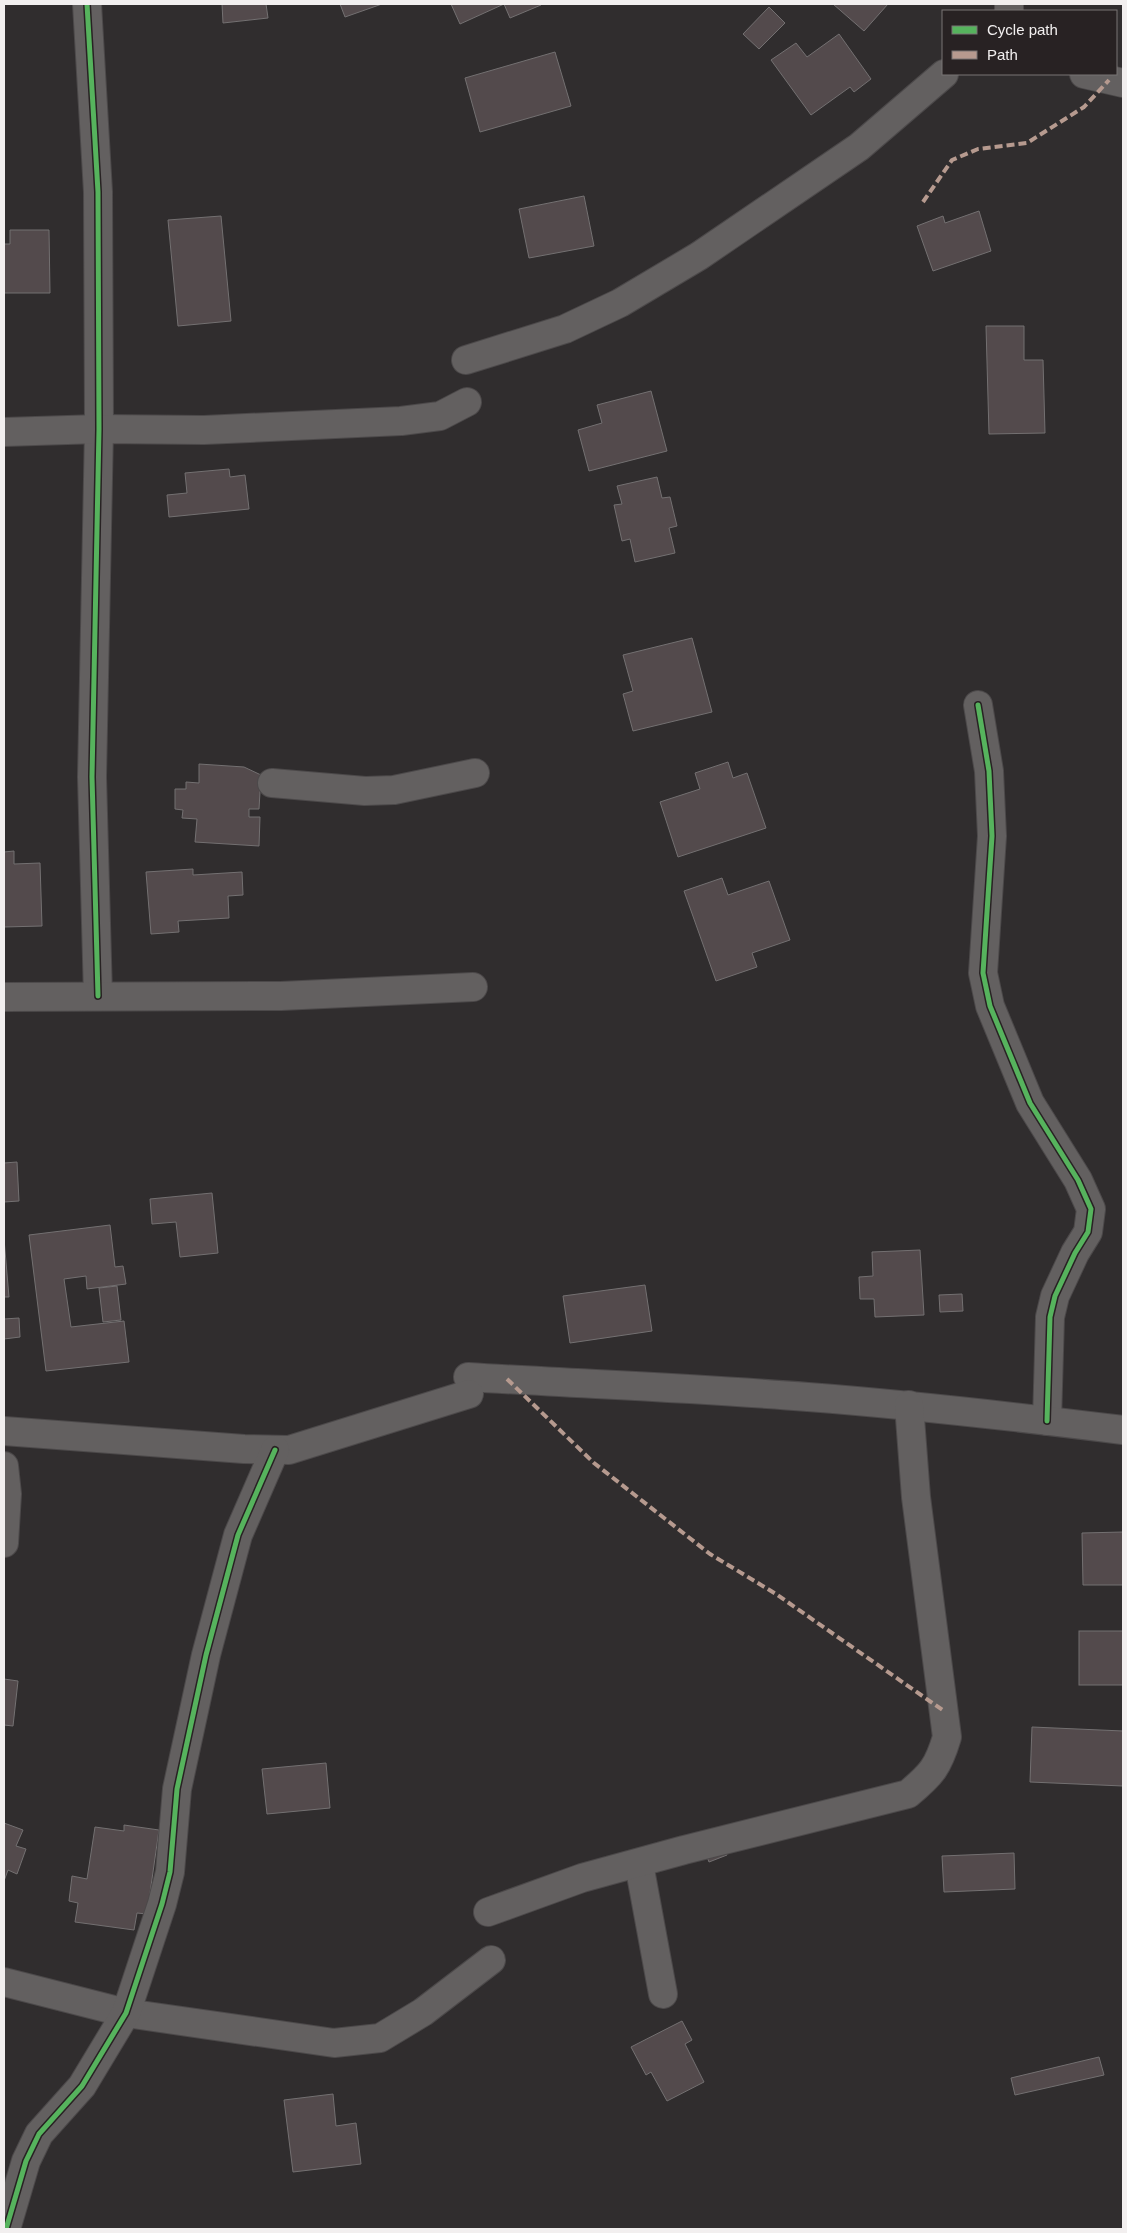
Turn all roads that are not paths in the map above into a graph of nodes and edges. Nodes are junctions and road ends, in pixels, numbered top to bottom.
1 (87, 4) edge
2 (943, 75) edge
3 (1088, 75) edge
4 (1123, 83) edge
5 (466, 360) dead end
6 (467, 402) dead end
7 (99, 429) junction
8 (4, 432) edge
9 (978, 705) dead end
10 (475, 773) dead end
11 (272, 783) dead end
12 (473, 987) dead end
13 (98, 996) junction
14 (4, 997) edge
15 (909, 1405) junction
16 (1048, 1421) junction
17 (1123, 1430) edge
18 (4, 1431) edge
19 (275, 1450) junction
20 (4, 1466) edge
21 (4, 1543) edge
22 (639, 1864) junction
23 (488, 1912) dead end
24 (491, 1960) dead end
25 (4, 1982) edge
26 (663, 1994) dead end
27 (126, 2013) junction
28 (6, 2229) edge

1 - 7 street
2 - 5 street
3 - 4 street
6 - 7 street
7 - 8 street
7 - 13 street
9 - 16 street
10 - 11 street
12 - 13 street
13 - 14 street
15 - 16 street
15 - 19 street
15 - 22 street
16 - 17 street
18 - 19 street
19 - 27 street
20 - 21 street
22 - 23 street
22 - 26 street
24 - 27 street
25 - 27 street
27 - 28 street

